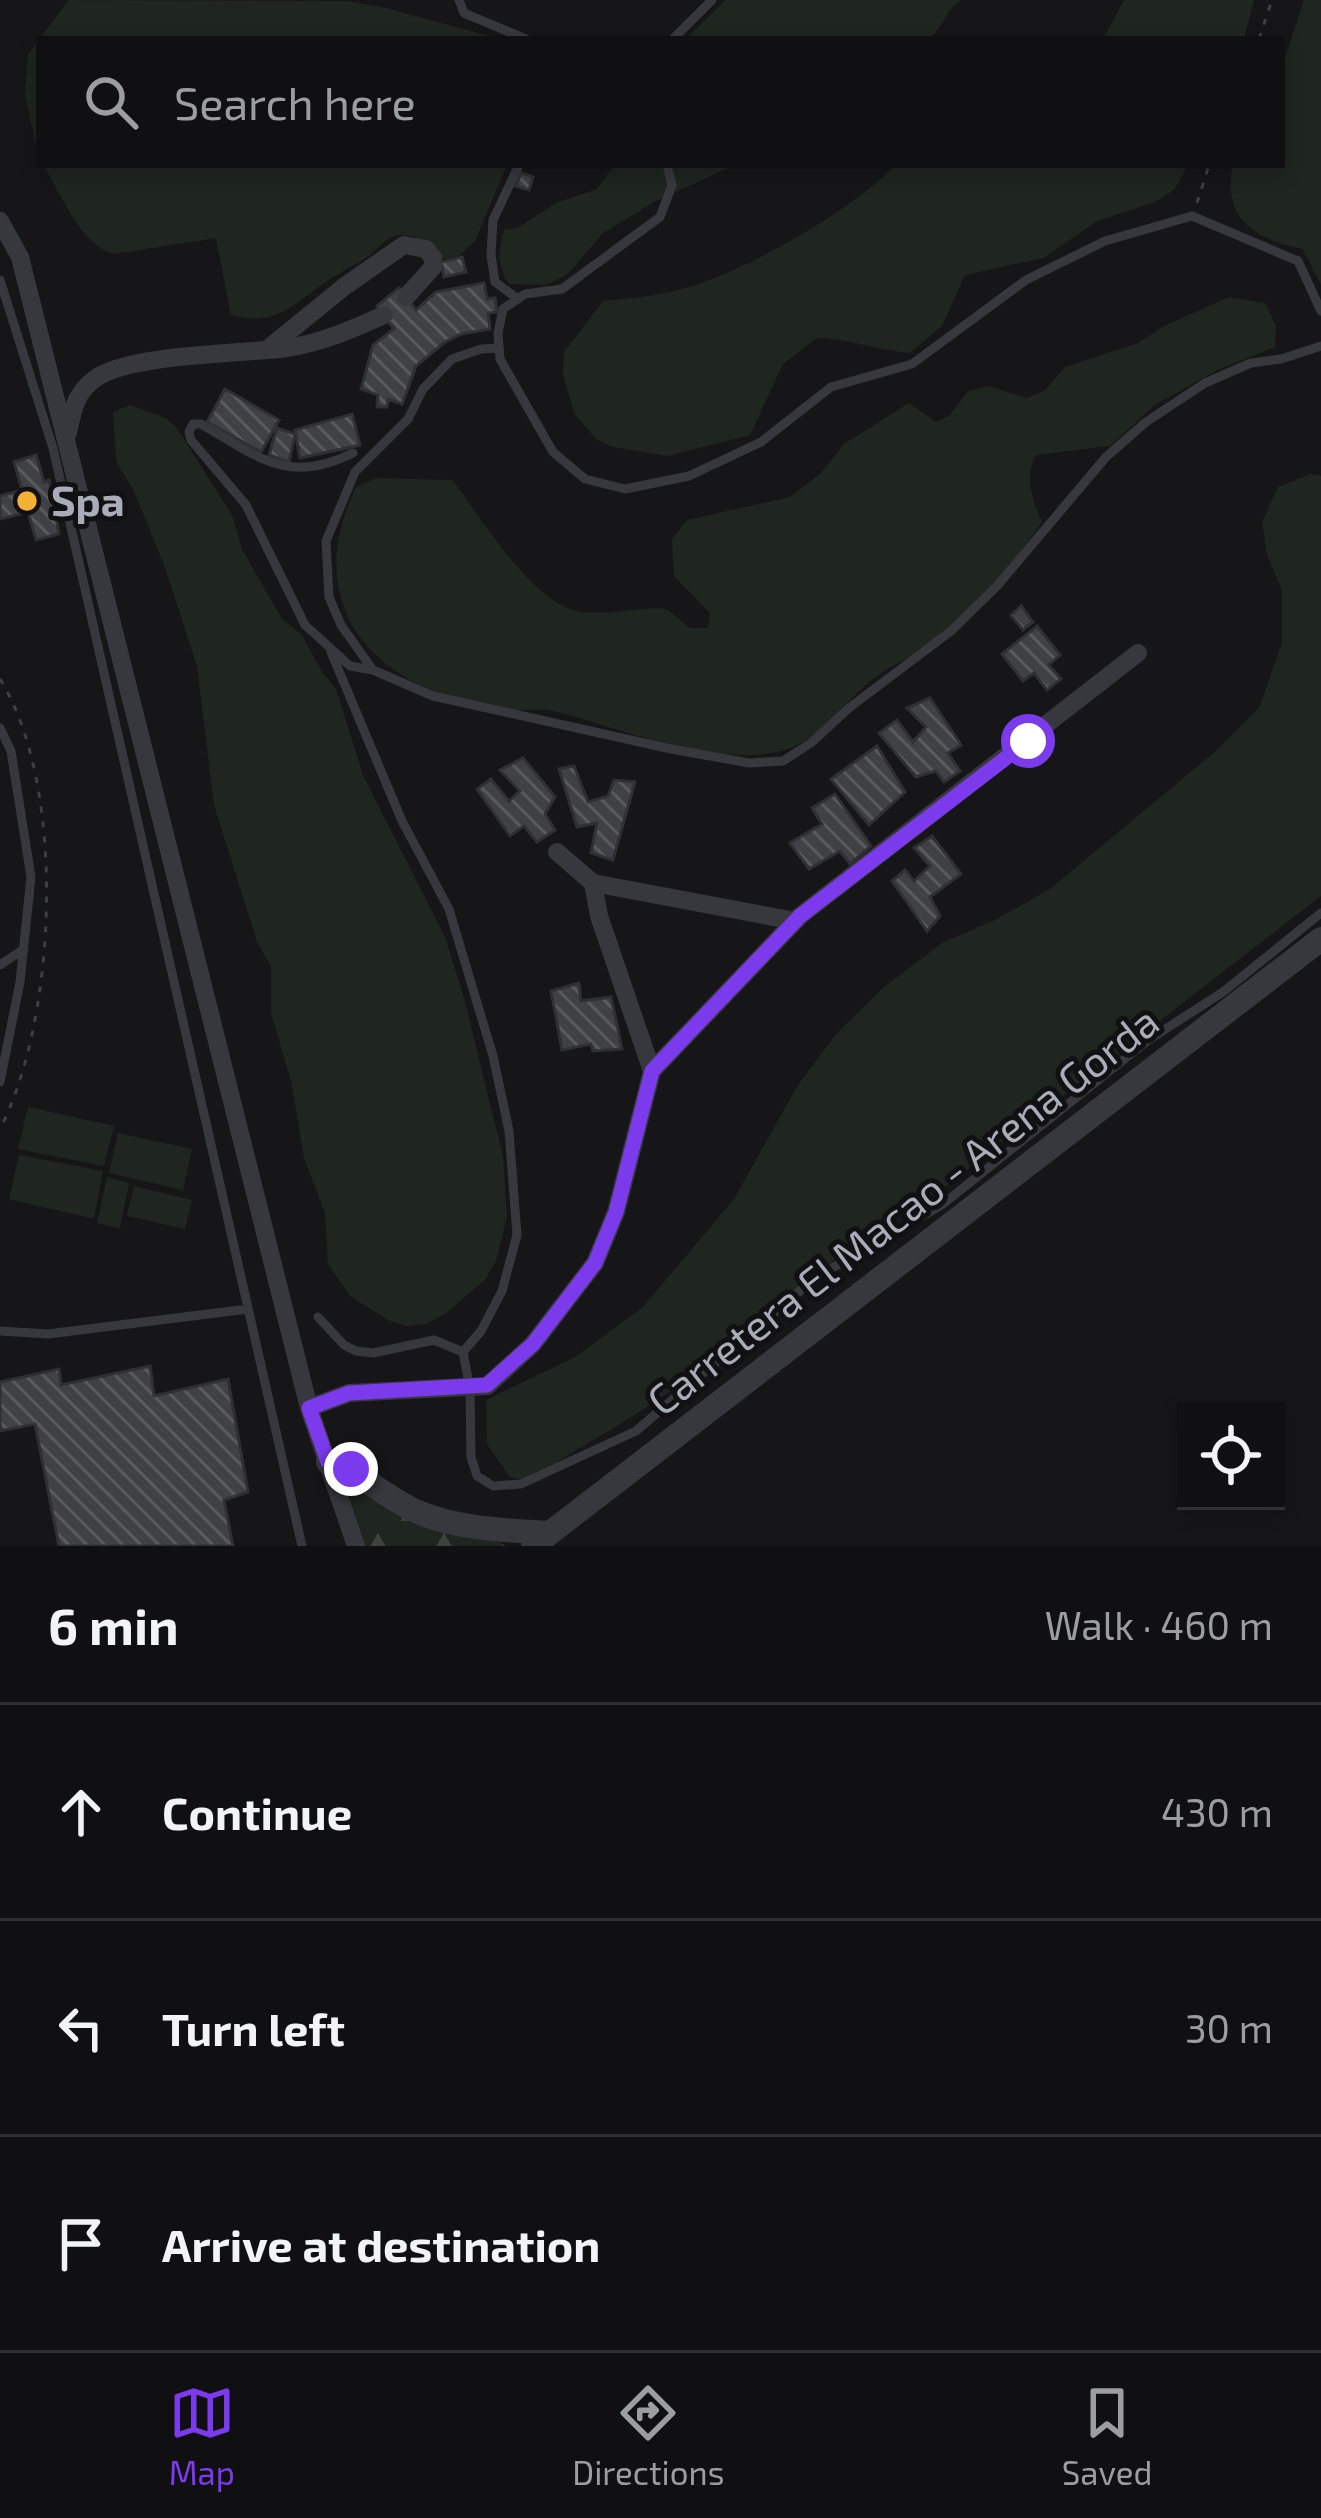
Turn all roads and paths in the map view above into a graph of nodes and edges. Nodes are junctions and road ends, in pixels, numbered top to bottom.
1 (459, 0) edge
2 (712, 0) edge
3 (1273, 0) edge
4 (519, 36) edge
5 (676, 36) edge
6 (1260, 36) edge
7 (518, 168) edge
8 (668, 168) edge
9 (1208, 168) edge
10 (1192, 216) junction
11 (0, 221) edge
12 (0, 280) edge
13 (406, 297) dead end
14 (518, 298) junction
15 (1321, 311) edge
16 (384, 315) dead end
17 (1321, 346) edge
18 (499, 348) junction
19 (267, 350) junction
20 (67, 438) junction
21 (353, 453) dead end
22 (329, 646) junction
23 (1138, 653) dead end
24 (373, 670) junction
25 (0, 728) edge
26 (557, 852) dead end
27 (592, 883) junction
28 (1321, 913) edge
29 (795, 921) junction
30 (1321, 939) edge
31 (24, 949) junction
32 (0, 965) edge
33 (0, 1020) edge
34 (10, 1033) junction
35 (652, 1071) junction
36 (0, 1082) edge
37 (248, 1309) junction
38 (318, 1317) dead end
39 (0, 1331) edge
40 (463, 1352) junction
41 (470, 1389) junction
42 (309, 1408) junction
43 (328, 1462) junction
44 (540, 1540) edge
45 (302, 1546) edge
46 (356, 1546) edge

1 - 4 lane
2 - 5 lane
3 - 6 path
7 - 14 lane
8 - 14 lane
9 - 10 path
10 - 15 lane
10 - 18 lane
11 - 20 street
12 - 37 lane
13 - 19 street
14 - 18 lane
16 - 19 street
17 - 24 lane
18 - 24 lane
19 - 20 street
20 - 42 street
21 - 22 lane
22 - 24 lane
22 - 40 lane
23 - 29 street
25 - 31 lane
26 - 27 street
27 - 29 street
27 - 35 street
28 - 41 lane
29 - 35 street
30 - 44 street, Carretera El Macao - Arena Gorda
31 - 32 lane
31 - 34 lane
33 - 34 lane
34 - 36 lane
35 - 41 street
37 - 39 lane
37 - 45 lane
38 - 40 lane
40 - 41 lane
41 - 42 street
42 - 43 street
43 - 44 street
43 - 46 street

